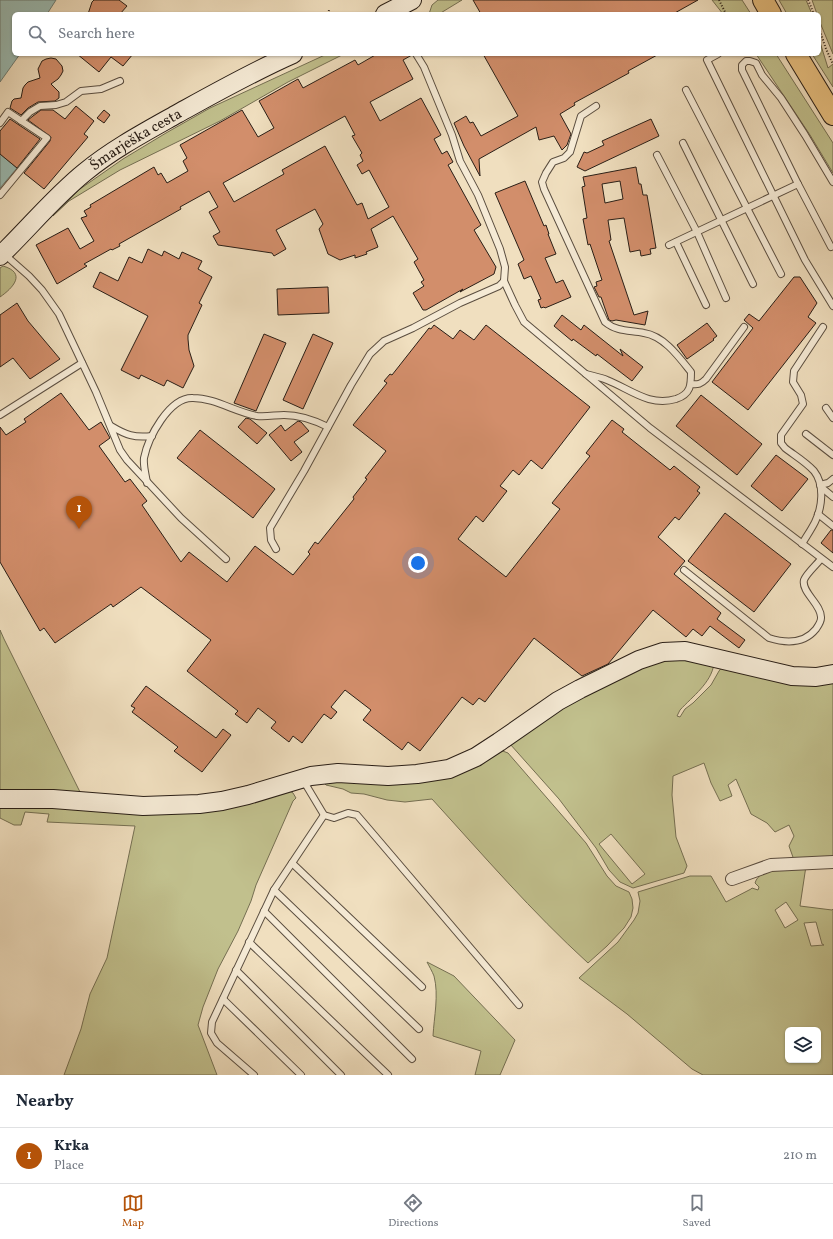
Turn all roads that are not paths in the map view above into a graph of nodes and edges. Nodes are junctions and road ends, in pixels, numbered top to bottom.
1 (412, 0) edge
2 (763, 0) edge
3 (391, 12) edge
4 (770, 12) edge
5 (289, 56) edge
6 (417, 56) edge
7 (714, 56) edge
8 (797, 56) edge
9 (120, 82) dead end
10 (686, 90) dead end
11 (596, 106) dead end
12 (833, 115) edge
13 (21, 121) junction
14 (0, 123) edge
15 (682, 143) dead end
16 (657, 155) dead end
17 (833, 182) edge
18 (798, 184) junction
19 (0, 195) edge
20 (774, 195) junction
21 (747, 208) junction
22 (721, 220) junction
23 (697, 232) junction
24 (676, 242) junction
25 (670, 245) dead end
26 (831, 247) dead end
27 (1, 254) edge
28 (781, 274) dead end
29 (504, 280) junction
30 (753, 284) dead end
31 (726, 298) dead end
32 (706, 305) dead end
33 (833, 306) edge
34 (744, 327) dead end
35 (823, 327) dead end
36 (82, 363) junction
37 (586, 374) junction
38 (691, 384) junction
39 (826, 408) dead end
40 (0, 415) edge
41 (833, 418) edge
42 (110, 426) junction
43 (328, 427) junction
44 (806, 434) dead end
45 (152, 436) junction
46 (833, 455) edge
47 (833, 479) edge
48 (147, 482) junction
49 (820, 486) junction
50 (833, 497) edge
51 (818, 514) junction
52 (833, 526) edge
53 (802, 544) junction
54 (276, 549) dead end
55 (226, 559) dead end
56 (821, 559) junction
57 (833, 568) edge
58 (684, 570) dead end
59 (833, 674) edge
60 (302, 778) junction
61 (0, 799) edge
62 (324, 815) junction
63 (833, 862) edge
64 (292, 863) junction
65 (732, 879) dead end
66 (274, 890) junction
67 (264, 911) junction
68 (249, 942) junction
69 (236, 970) junction
70 (422, 987) dead end
71 (223, 998) junction
72 (519, 1005) dead end
73 (419, 1029) dead end
74 (412, 1059) dead end
75 (254, 1075) edge
76 (301, 1075) edge
77 (341, 1075) edge
78 (388, 1075) edge

1 - 3 street
2 - 4 main road
5 - 27 street, Šmarješka cesta
6 - 29 lane
7 - 20 lane
8 - 12 main road
9 - 13 lane
10 - 21 lane
11 - 38 lane
13 - 14 lane
13 - 19 lane
15 - 22 lane
16 - 23 lane
17 - 18 lane
18 - 20 lane
18 - 26 lane
20 - 21 lane
20 - 33 lane
21 - 22 lane
21 - 28 lane
22 - 23 lane
22 - 30 lane
23 - 24 lane
23 - 31 lane
24 - 25 lane
24 - 32 lane
27 - 36 lane
29 - 37 lane
29 - 43 lane
34 - 38 lane
35 - 49 lane
36 - 40 lane
36 - 42 lane
37 - 38 lane
37 - 53 lane
39 - 41 lane
42 - 45 lane
42 - 48 lane
43 - 45 lane
43 - 54 lane
44 - 46 lane
45 - 48 lane
47 - 49 lane
48 - 55 lane
49 - 50 lane
49 - 51 lane
51 - 52 lane
51 - 53 lane
53 - 56 lane
56 - 57 lane
56 - 58 lane
59 - 60 street
60 - 61 street
60 - 62 lane
62 - 64 lane
62 - 72 lane
63 - 65 street
64 - 66 lane
64 - 70 lane
66 - 67 lane
66 - 73 lane
67 - 68 lane
67 - 74 lane
68 - 69 lane
68 - 78 lane
69 - 71 lane
69 - 77 lane
71 - 75 lane
71 - 76 lane

